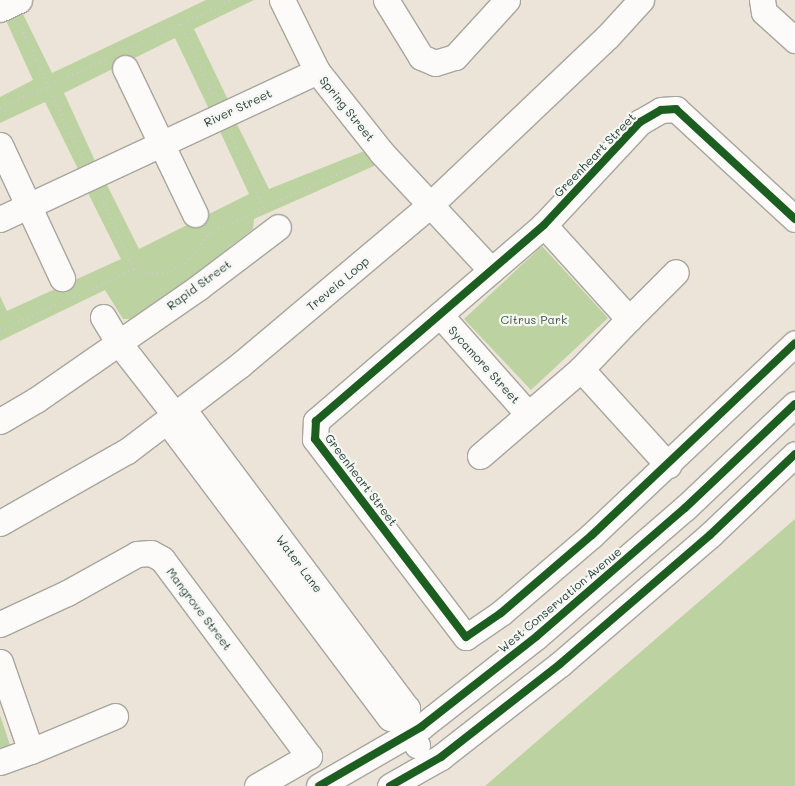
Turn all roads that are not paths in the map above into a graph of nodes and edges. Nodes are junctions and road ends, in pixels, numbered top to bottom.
1 (282, 0) edge
2 (386, 0) edge
3 (507, 0) edge
4 (641, 0) edge
5 (762, 0) edge
6 (795, 40) edge
7 (125, 68) dead end
8 (317, 71) junction
9 (0, 145) edge
10 (159, 145) junction
11 (430, 204) junction
12 (29, 205) junction
13 (195, 214) dead end
14 (0, 219) edge
15 (795, 219) edge
16 (544, 225) junction
17 (278, 227) dead end
18 (491, 270) junction
19 (676, 272) dead end
20 (62, 278) dead end
21 (440, 316) junction
22 (103, 317) dead end
23 (629, 319) junction
24 (118, 342) junction
25 (795, 343) edge
26 (581, 369) junction
27 (795, 404) edge
28 (528, 414) junction
29 (175, 415) junction
30 (0, 421) edge
31 (795, 454) edge
32 (480, 456) dead end
33 (668, 465) junction
34 (0, 523) edge
35 (0, 624) edge
36 (0, 662) edge
37 (114, 716) dead end
38 (406, 727) junction
39 (31, 751) junction
40 (0, 762) edge
41 (430, 764) junction
42 (257, 786) edge
43 (319, 786) edge
44 (390, 786) edge

1 - 8 street, Spring Street
2 - 3 street
4 - 11 street, Treveia Loop
5 - 6 street
7 - 10 street
8 - 10 street, River Street
8 - 11 street, Spring Street
9 - 12 street
10 - 12 street, River Street
10 - 13 street
11 - 18 street
11 - 29 street, Treveia Loop
12 - 14 street, River Street
12 - 20 street
15 - 16 street, Greenheart Street
16 - 18 street, Greenheart Street
16 - 23 street
17 - 24 street, Rapid Street
18 - 21 street, Greenheart Street
19 - 23 street, Sycamore Street
21 - 28 street, Sycamore Street
21 - 33 street, Greenheart Street
22 - 24 street
23 - 26 street, Sycamore Street
24 - 29 street
24 - 30 street, Rapid Street
25 - 33 street, Greenheart Street
26 - 28 street, Sycamore Street
26 - 33 street
27 - 38 street, West Conservation Avenue
28 - 32 street, Sycamore Street
29 - 34 street, Treveia Loop
29 - 38 street, Water Lane
31 - 41 street
35 - 42 street, Mangrove Street
36 - 39 street
37 - 39 street
38 - 41 street
38 - 43 street, West Conservation Avenue
39 - 40 street
41 - 44 street

